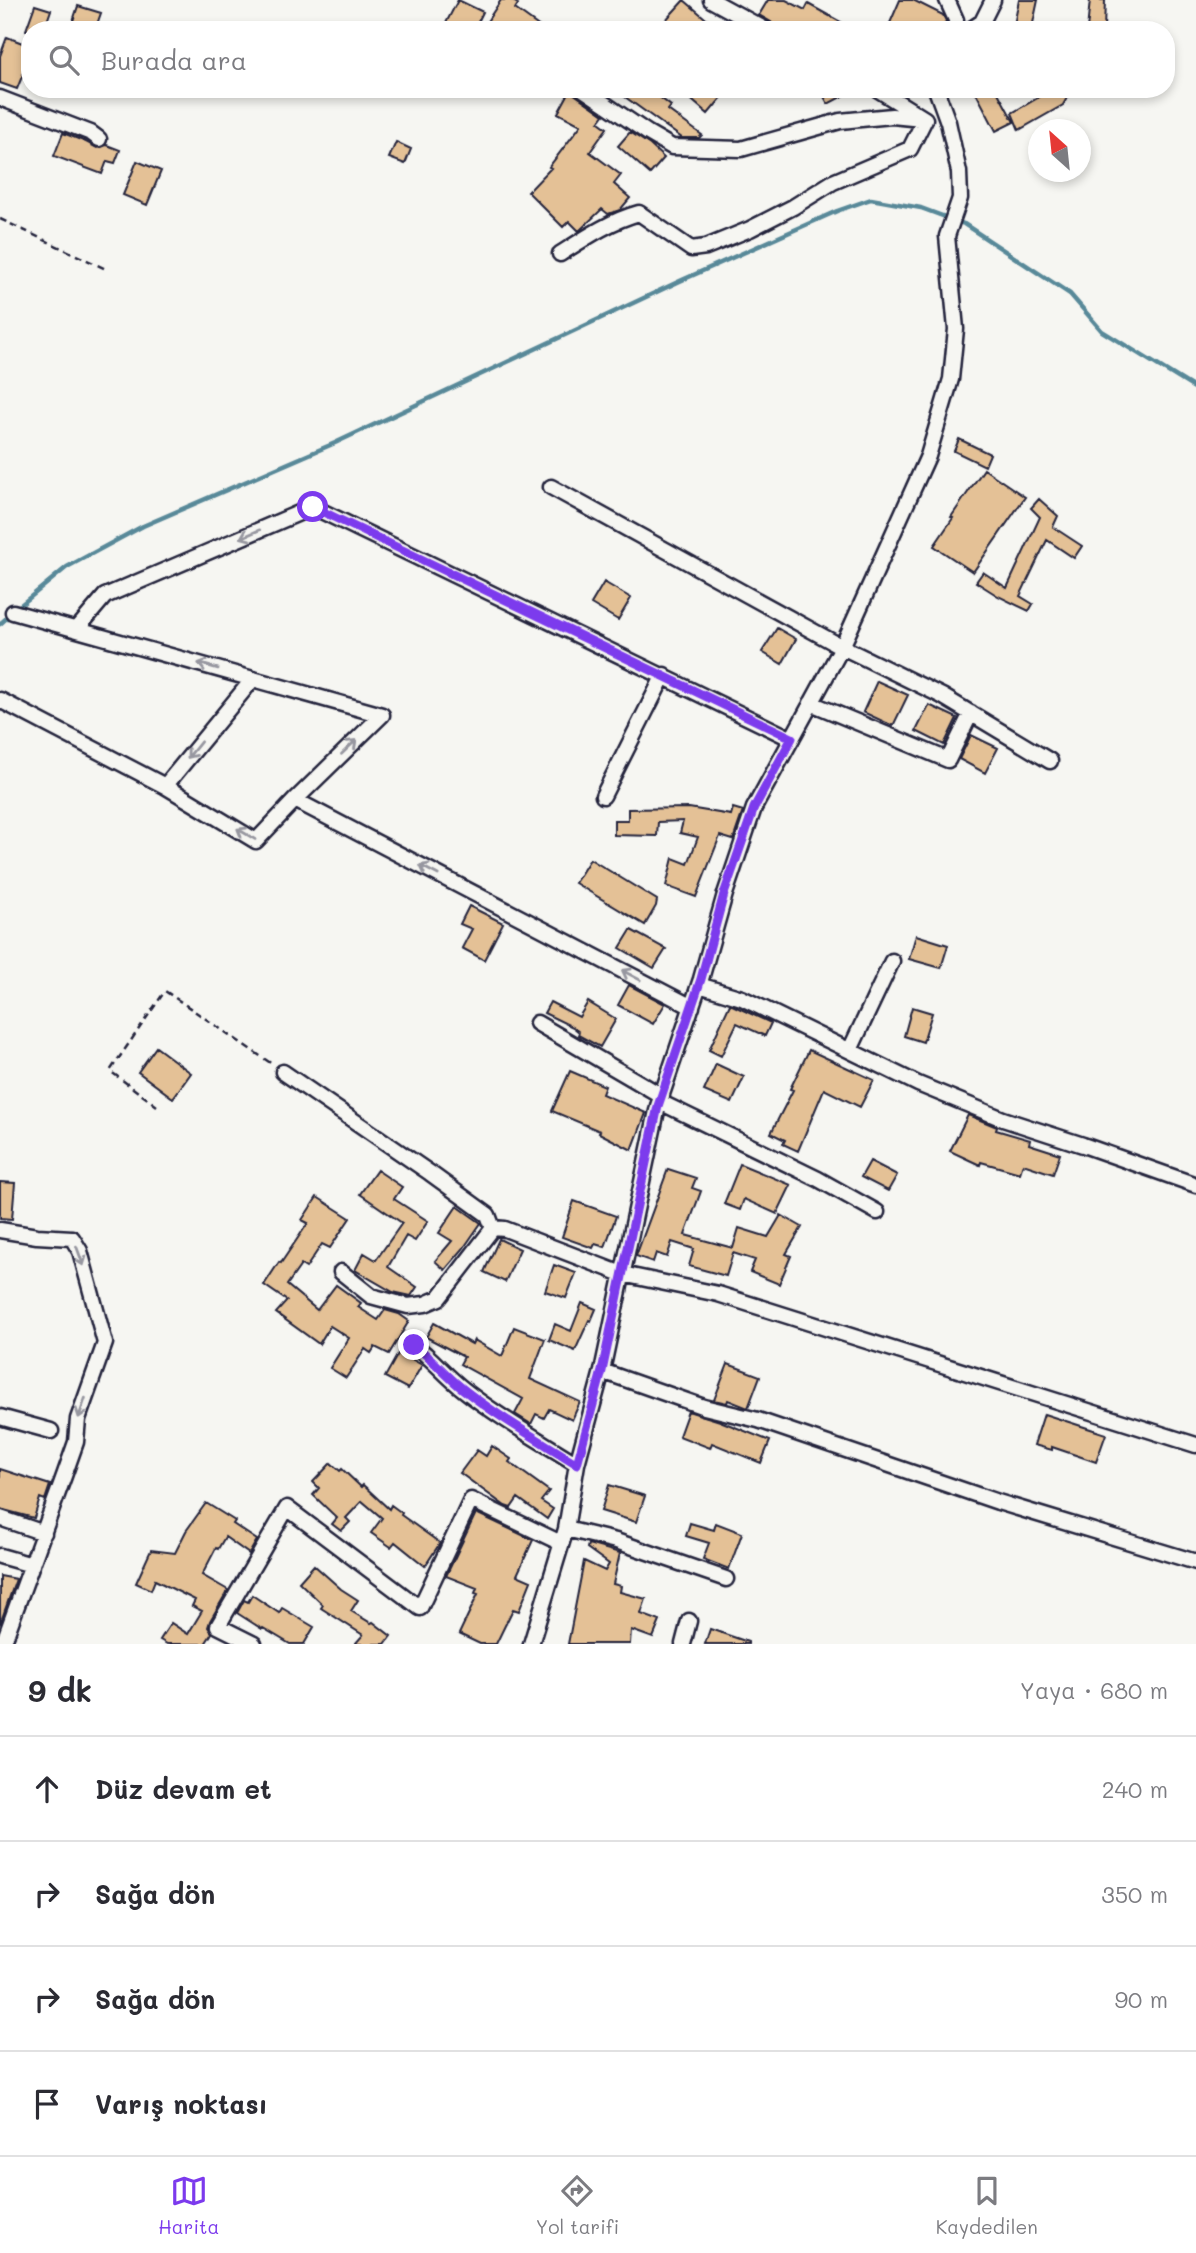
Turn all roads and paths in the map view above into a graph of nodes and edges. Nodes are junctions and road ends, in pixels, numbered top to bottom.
1 (711, 0) edge
2 (947, 0) edge
3 (993, 0) edge
4 (750, 21) edge
5 (956, 21) edge
6 (982, 21) edge
7 (596, 98) edge
8 (891, 98) edge
9 (939, 98) edge
10 (0, 99) edge
11 (925, 119) junction
12 (948, 122) junction
13 (99, 139) dead end
14 (0, 219) edge
15 (560, 254) dead end
16 (108, 270) dead end
17 (551, 487) dead end
18 (13, 612) dead end
19 (77, 629) junction
20 (842, 647) junction
21 (664, 675) junction
22 (253, 679) junction
23 (0, 700) edge
24 (811, 703) junction
25 (971, 713) junction
26 (792, 738) junction
27 (1050, 761) dead end
28 (165, 786) junction
29 (603, 796) dead end
30 (295, 800) junction
31 (892, 961) dead end
32 (699, 985) junction
33 (692, 1007) junction
34 (537, 1023) dead end
35 (850, 1051) junction
36 (283, 1072) joint
37 (661, 1099) junction
38 (157, 1106) dead end
39 (1196, 1185) edge
40 (877, 1212) dead end
41 (493, 1228) junction
42 (0, 1230) edge
43 (341, 1272) dead end
44 (622, 1274) junction
45 (414, 1345) dead end
46 (602, 1371) junction
47 (0, 1417) edge
48 (51, 1431) dead end
49 (1196, 1445) edge
50 (577, 1464) junction
51 (0, 1518) edge
52 (44, 1533) junction
53 (564, 1536) junction
54 (0, 1556) edge
55 (1196, 1562) edge
56 (32, 1566) junction
57 (726, 1579) dead end
58 (689, 1621) dead end
59 (3, 1644) edge
60 (254, 1644) edge
61 (531, 1644) edge
62 (683, 1644) edge

1 - 4 street
2 - 5 street
3 - 6 street
7 - 11 street
8 - 11 street
9 - 12 street
10 - 13 street
11 - 12 street
11 - 15 street
12 - 20 street
14 - 16 path
17 - 20 street
18 - 19 street
21 -> 19 street
22 -> 19 street
20 - 24 street
20 - 25 street
21 - 26 street
21 - 29 street
22 -> 28 street
30 -> 22 street
23 - 28 street
24 - 25 street
24 - 26 street
25 - 27 street
26 - 32 street
30 -> 28 street
33 -> 30 street
31 - 35 street
32 - 33 street
32 - 35 street
33 - 37 street
34 - 37 street
35 - 39 street
36 - 38 path
36 - 41 street
37 - 40 street
37 - 44 street
41 - 43 street
41 - 44 street
42 -> 52 street
44 - 46 street
44 - 49 street
45 - 50 street
46 - 50 street
46 - 55 street
47 - 48 street
50 - 53 street
51 - 52 street
52 - 56 street
53 - 57 street
53 - 60 street
53 - 61 street
54 - 56 street
56 - 59 street
58 - 62 street

